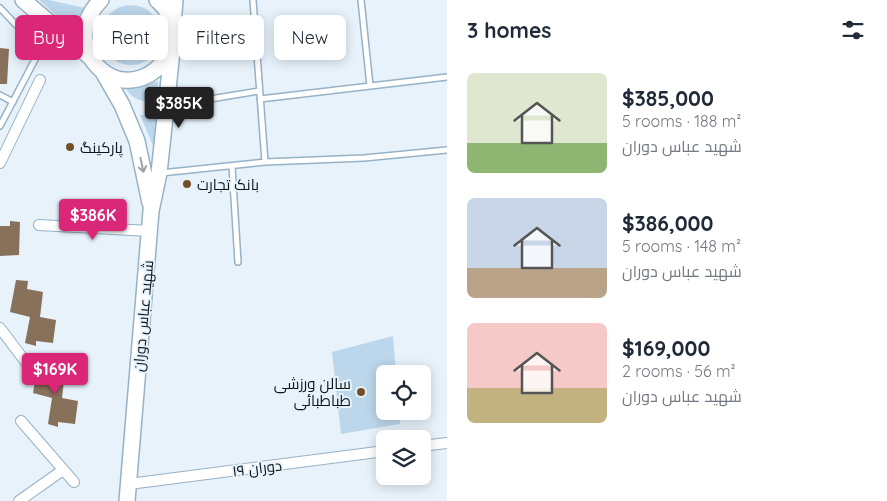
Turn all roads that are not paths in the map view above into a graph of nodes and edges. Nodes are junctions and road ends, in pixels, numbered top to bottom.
1 (23, 0) edge
2 (101, 0) edge
3 (157, 0) edge
4 (175, 0) edge
5 (253, 0) edge
6 (361, 0) edge
7 (0, 8) edge
8 (173, 25) junction
9 (173, 42) junction
10 (90, 57) junction
11 (103, 72) junction
12 (447, 77) edge
13 (40, 80) dead end
14 (370, 86) junction
15 (259, 91) junction
16 (0, 95) edge
17 (260, 98) junction
18 (13, 102) junction
19 (192, 102) dead end
20 (0, 126) edge
21 (447, 150) edge
22 (264, 162) junction
23 (0, 163) edge
24 (232, 166) junction
25 (159, 173) junction
26 (151, 211) junction
27 (39, 225) dead end
28 (150, 231) junction
29 (238, 262) dead end
30 (0, 328) edge
31 (28, 365) dead end
32 (21, 421) dead end
33 (447, 443) edge
34 (431, 445) edge
35 (376, 452) edge
36 (63, 470) junction
37 (74, 482) dead end
38 (129, 484) junction
39 (20, 501) edge
40 (128, 501) edge

1 - 10 main road
2 - 10 main road
3 - 8 main road
4 - 8 main road, شهید عباس دوران
5 - 15 lane
6 - 14 lane
7 - 18 lane
8 - 9 main road, شهید عباس دوران
9 - 11 main road
9 - 25 main road, شهید عباس دوران
10 - 11 main road
11 -> 26 main road
12 - 14 lane
13 - 23 street
14 - 17 lane
15 - 17 lane
15 - 19 lane
16 - 18 lane
17 - 22 lane
18 - 20 lane
21 - 22 lane
22 - 24 lane
24 - 25 lane
24 - 29 lane
25 - 26 main road, شهید عباس دوران
26 - 28 main road, شهید عباس دوران
27 - 28 street
28 - 38 main road, شهید عباس دوران
30 - 31 street
32 - 36 street
33 - 34 street
35 - 38 street, دوران ۱۹
36 - 37 street
36 - 39 street
38 - 40 main road, شهید عباس دوران

